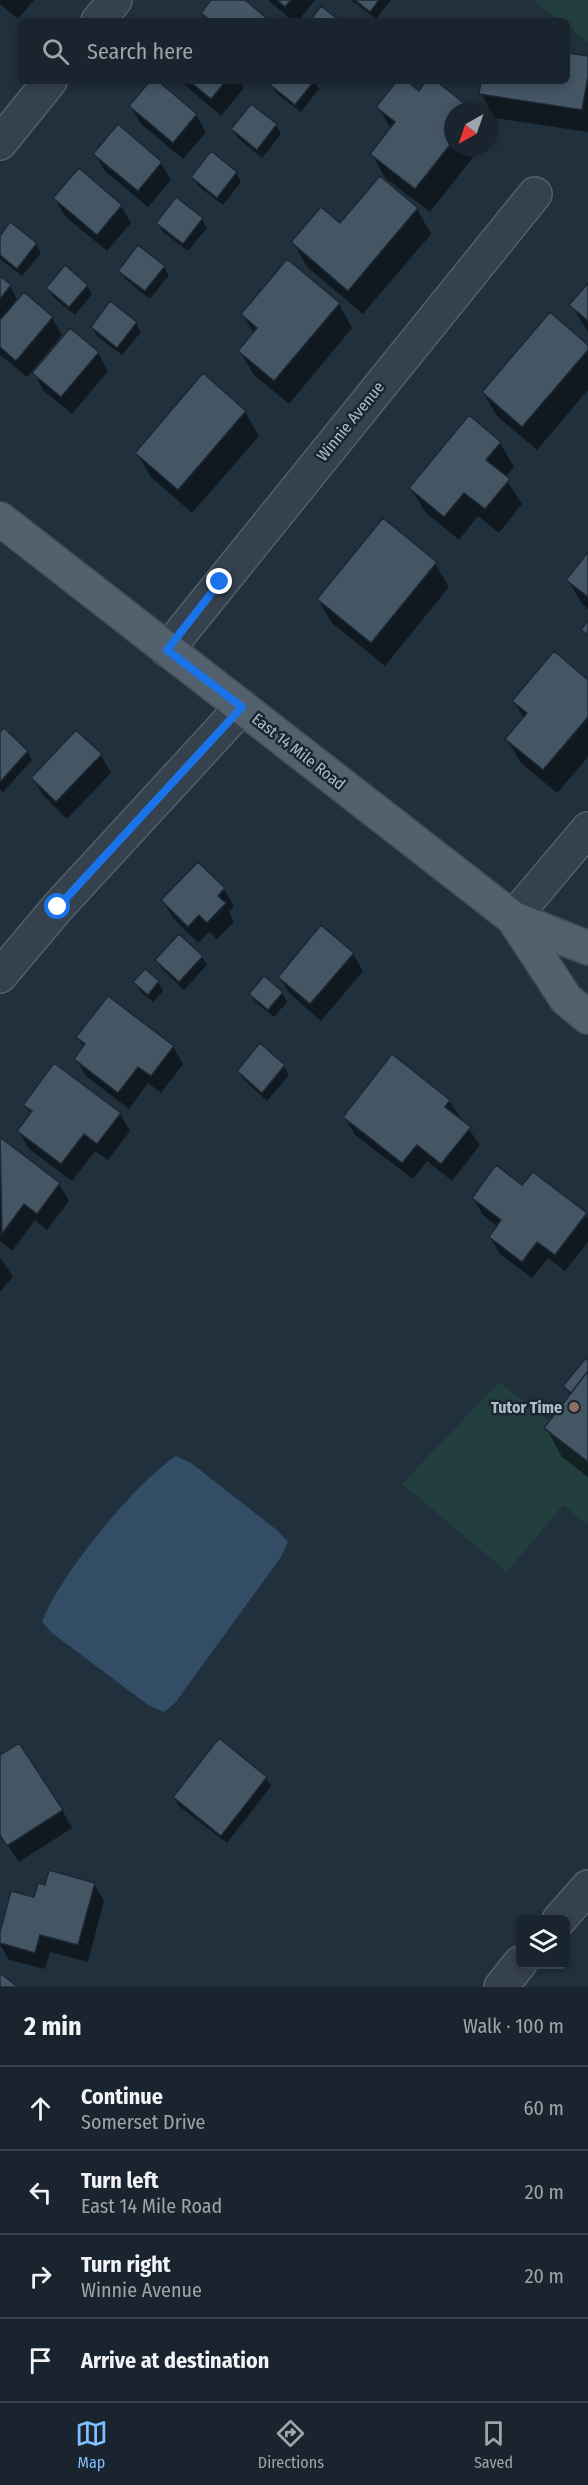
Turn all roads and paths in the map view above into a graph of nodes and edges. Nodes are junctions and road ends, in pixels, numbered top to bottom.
1 (115, 0) edge
2 (100, 18) edge
3 (48, 84) edge
4 (0, 143) edge
5 (535, 194) dead end
6 (0, 519) edge
7 (167, 650) junction
8 (242, 707) junction
9 (588, 828) edge
10 (513, 918) junction
11 (588, 948) edge
12 (0, 976) edge
13 (588, 1017) edge
14 (588, 1887) edge
15 (563, 1915) edge
16 (516, 1968) edge
17 (501, 1987) edge

1 - 2 street
3 - 4 street
5 - 7 street, Winnie Avenue
6 - 7 main road, East 14 Mile Road
7 - 8 main road, East 14 Mile Road
8 - 10 main road, East 14 Mile Road
8 - 12 street
9 - 10 street
10 - 11 main road, East 14 Mile Road
10 - 13 main road, East 14 Mile Road
14 - 15 street
16 - 17 street

